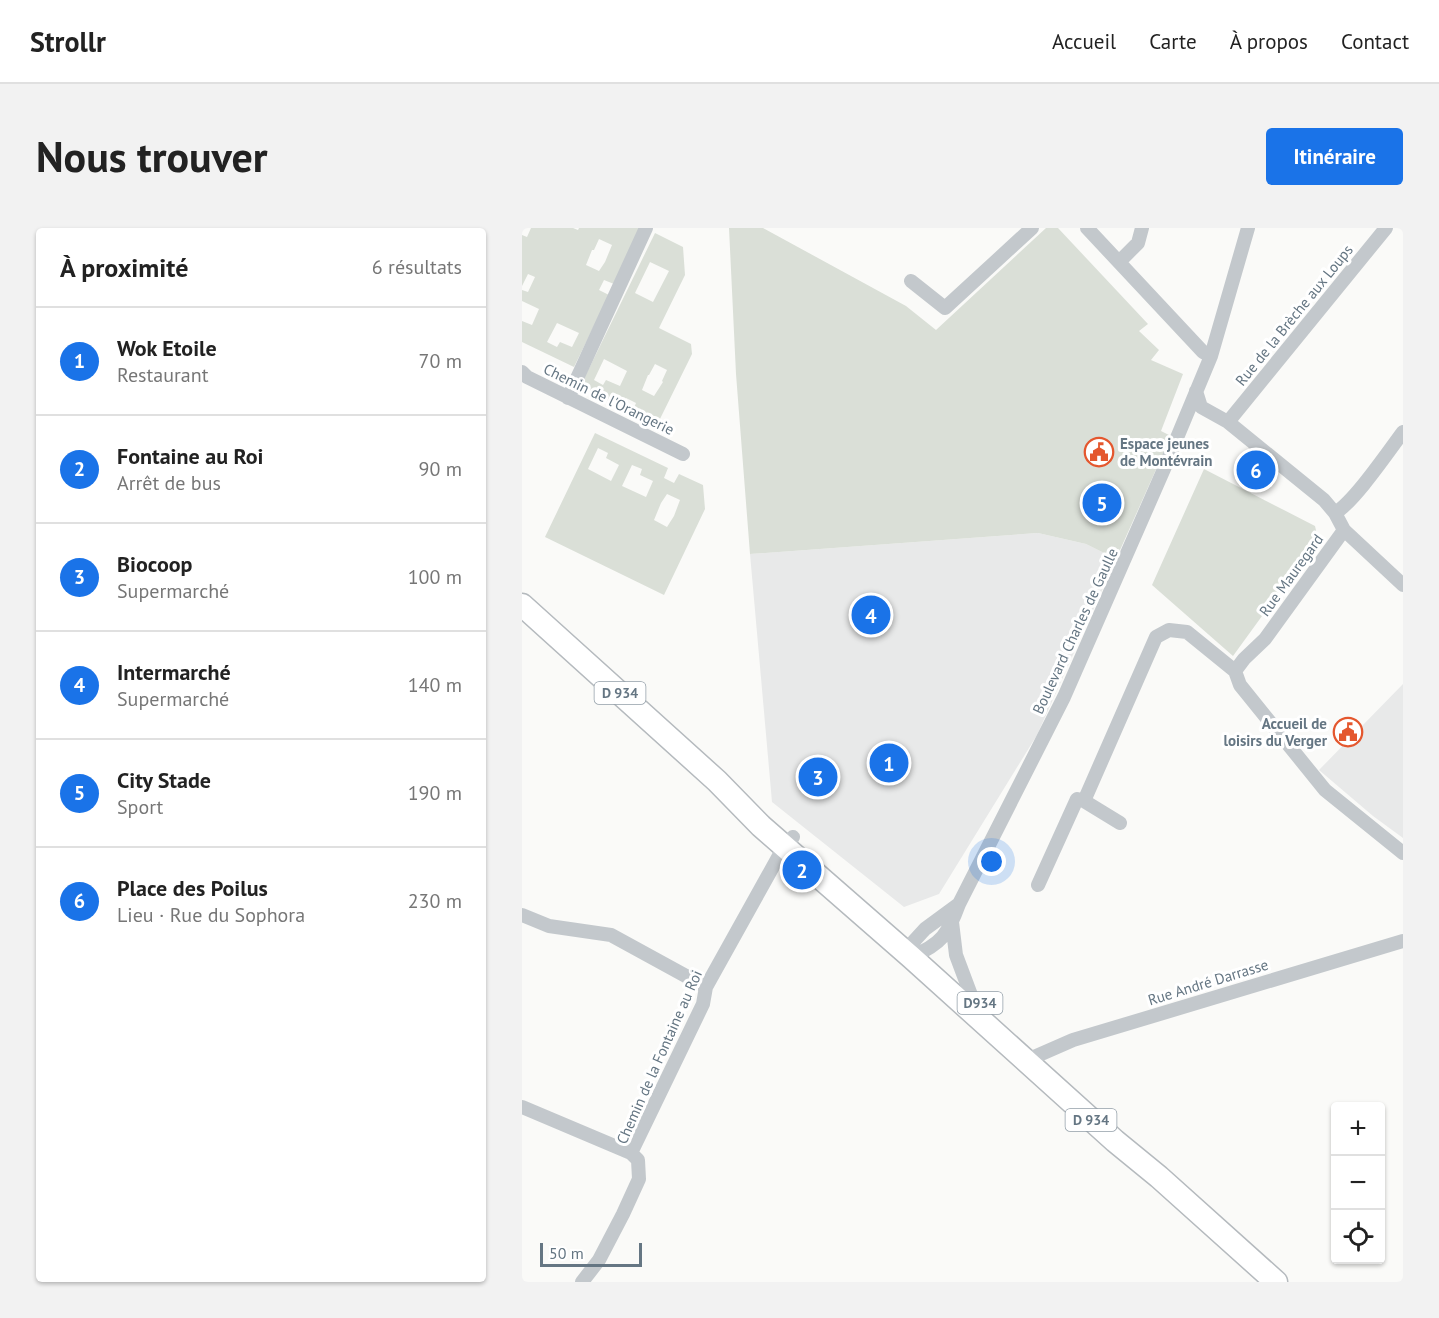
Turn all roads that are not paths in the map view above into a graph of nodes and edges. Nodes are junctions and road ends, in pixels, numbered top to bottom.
1 (646, 228) edge
2 (1032, 228) edge
3 (1087, 228) edge
4 (1142, 228) edge
5 (1248, 228) edge
6 (1386, 228) edge
7 (1119, 262) junction
8 (911, 282) dead end
9 (1211, 356) junction
10 (522, 372) edge
11 (1196, 391) junction
12 (568, 398) junction
13 (1228, 422) junction
14 (1403, 432) edge
15 (683, 454) dead end
16 (1335, 513) junction
17 (1344, 531) junction
18 (1403, 585) edge
19 (522, 605) edge
20 (1235, 671) junction
21 (1084, 801) junction
22 (1120, 823) dead end
23 (789, 842) junction
24 (1403, 853) edge
25 (1038, 885) dead end
26 (959, 904) junction
27 (522, 915) edge
28 (952, 922) junction
29 (1403, 941) edge
30 (917, 950) junction
31 (706, 987) junction
32 (971, 995) junction
33 (1030, 1058) junction
34 (522, 1107) edge
35 (631, 1153) junction
36 (582, 1282) edge
37 (1276, 1282) edge

1 - 12 street
2 - 8 street
3 - 7 street
4 - 7 street
5 - 9 street, Boulevard Charles de Gaulle
6 - 13 street, Rue de la Brèche aux Loups
7 - 9 street
9 - 11 street, Boulevard Charles de Gaulle
10 - 12 street, Chemin de l'Orangerie
11 - 13 street
11 - 26 street, Boulevard Charles de Gaulle
12 - 15 street, Chemin de l'Orangerie
13 - 16 street
14 - 16 street
16 - 17 street
17 - 18 street, Rue Mauregard
17 - 20 street, Rue Mauregard
19 - 23 main road, D 934
20 - 21 street
20 - 24 street
21 - 22 street
21 - 25 street
23 - 30 main road, D 934
23 - 31 street, Chemin de la Fontaine au Roi
26 - 28 street, Boulevard Charles de Gaulle
26 - 30 street, Boulevard Charles de Gaulle
27 - 31 street
28 - 30 street, Boulevard Charles de Gaulle
28 - 32 street, Boulevard Charles de Gaulle
29 - 33 street, Rue André Darrasse
30 - 32 main road, D934
30 - 33 main road, D 934
31 - 35 street, Chemin de la Fontaine au Roi
32 - 33 main road, D934
33 - 37 main road, D 934
34 - 35 street
35 - 36 street, Chemin de la Fontaine au Roi

